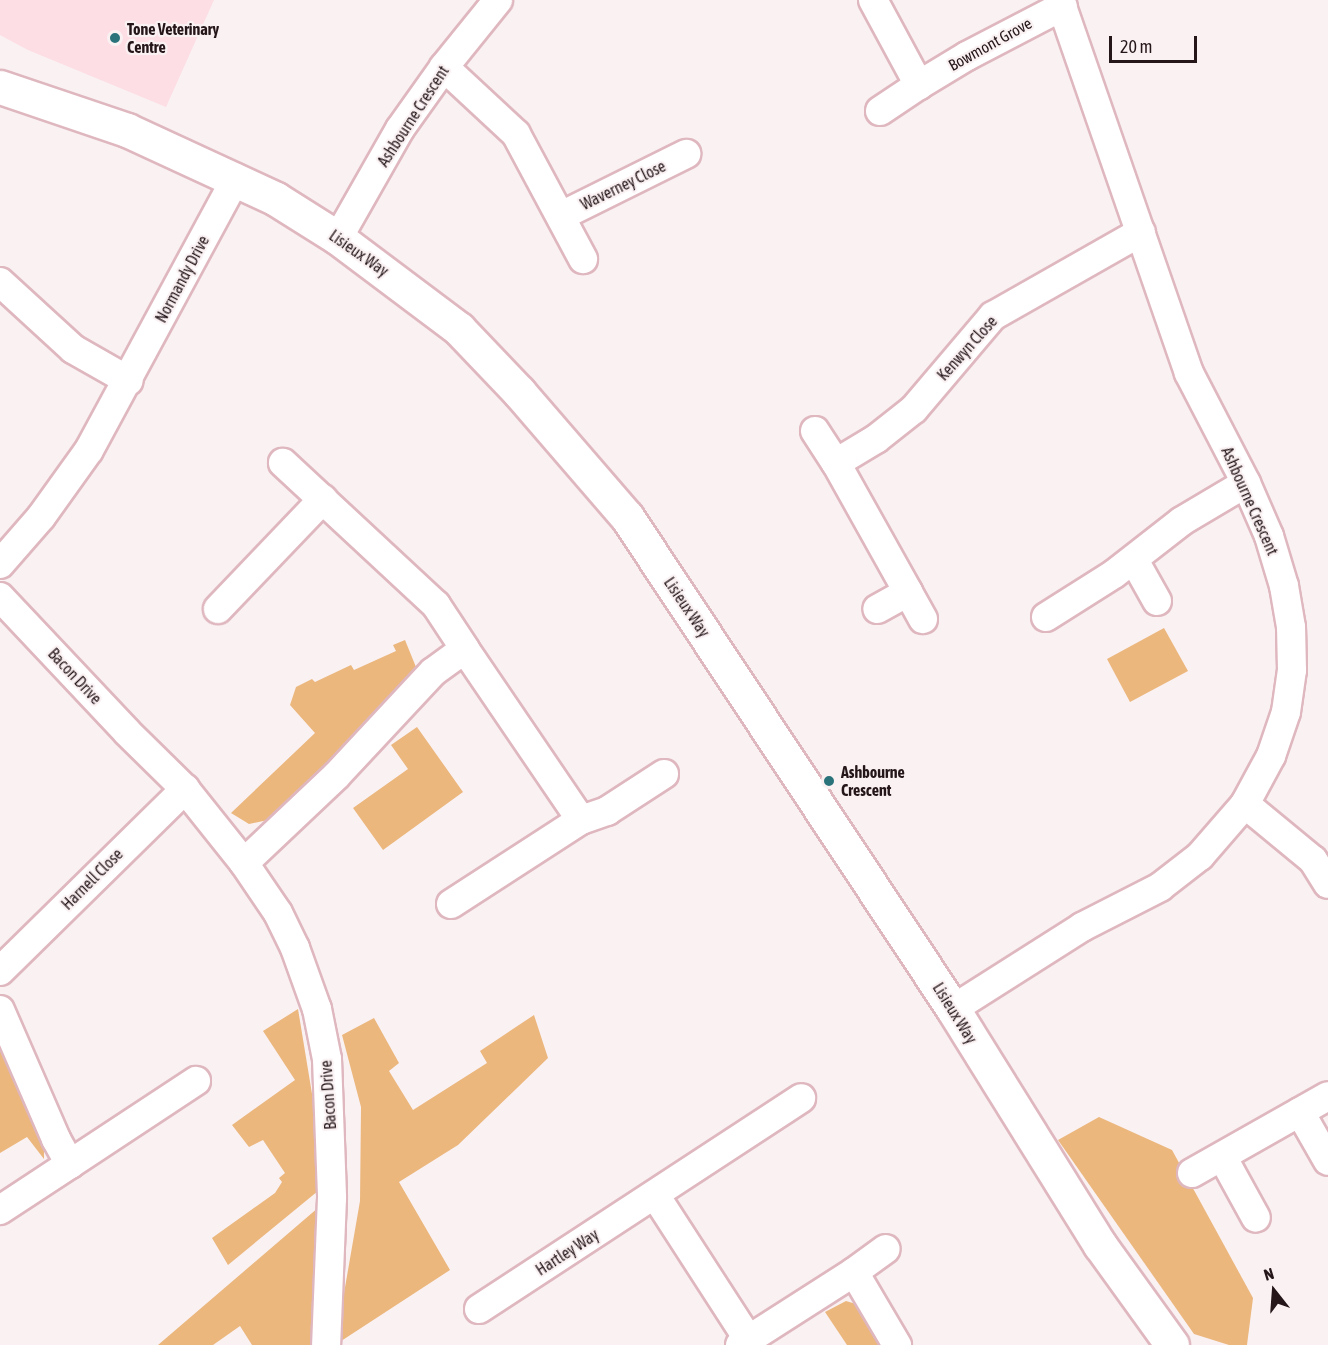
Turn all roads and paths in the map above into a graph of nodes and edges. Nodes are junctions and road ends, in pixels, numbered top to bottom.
1 (498, 0) edge
2 (873, 0) edge
3 (1061, 3) edge
4 (444, 67) junction
5 (920, 85) junction
6 (0, 87) edge
7 (880, 111) dead end
8 (686, 154) dead end
9 (236, 178) junction
10 (561, 216) junction
11 (1141, 232) junction
12 (338, 238) junction
13 (583, 259) dead end
14 (0, 282) edge
15 (129, 381) junction
16 (815, 431) dead end
17 (283, 463) dead end
18 (836, 464) junction
19 (1246, 483) junction
20 (323, 499) junction
21 (1134, 560) junction
22 (0, 564) edge
23 (908, 592) junction
24 (0, 597) edge
25 (1157, 601) dead end
26 (218, 609) dead end
27 (877, 609) dead end
28 (1046, 617) dead end
29 (923, 619) dead end
30 (465, 649) junction
31 (664, 774) dead end
32 (185, 789) junction
33 (1245, 804) junction
34 (581, 820) junction
35 (244, 863) junction
36 (1328, 884) edge
37 (451, 904) dead end
38 (0, 971) edge
39 (0, 1010) edge
40 (953, 1010) junction
41 (196, 1081) dead end
42 (1328, 1096) edge
43 (801, 1098) dead end
44 (1300, 1112) junction
45 (1222, 1158) junction
46 (1328, 1161) edge
47 (70, 1164) junction
48 (1192, 1173) dead end
49 (655, 1195) junction
50 (0, 1210) edge
51 (1256, 1218) dead end
52 (886, 1249) dead end
53 (854, 1272) junction
54 (479, 1309) dead end
55 (744, 1342) edge
56 (326, 1345) edge
57 (897, 1345) edge
58 (1172, 1345) edge

1 - 4 street, Ashbourne Crescent
2 - 5 street
3 - 5 street, Bowmont Grove
3 - 11 street, Ashbourne Crescent
4 - 10 street, Waverney Close
4 - 12 street, Ashbourne Crescent
5 - 7 street, Bowmont Grove
6 - 9 street, Lisieux Way
8 - 10 street, Waverney Close
9 - 12 street, Lisieux Way
9 - 15 street, Normandy Drive
10 - 13 street, Waverney Close
11 - 18 street, Kenwyn Close
11 - 19 street, Ashbourne Crescent
12 - 40 street, Lisieux Way
14 - 15 street
15 - 22 street, Normandy Drive
16 - 18 street
17 - 20 street
18 - 23 street
19 - 21 street
19 - 33 street, Ashbourne Crescent
20 - 26 street
20 - 30 street
21 - 25 street
21 - 28 street
23 - 27 street
23 - 29 street
24 - 32 street, Bacon Drive
30 - 34 street
30 - 35 street
31 - 34 street
32 - 35 street, Bacon Drive
32 - 38 street, Harnell Close
33 - 36 street
33 - 40 street, Ashbourne Crescent
34 - 37 street
35 - 56 street, Bacon Drive
39 - 47 street
40 - 58 street, Lisieux Way
41 - 47 street
42 - 44 street
43 - 49 street, Hartley Way
44 - 45 street
44 - 46 street
45 - 48 street
45 - 51 street
47 - 50 street
49 - 54 street, Hartley Way
49 - 55 street
52 - 53 street
53 - 55 street
53 - 57 street

